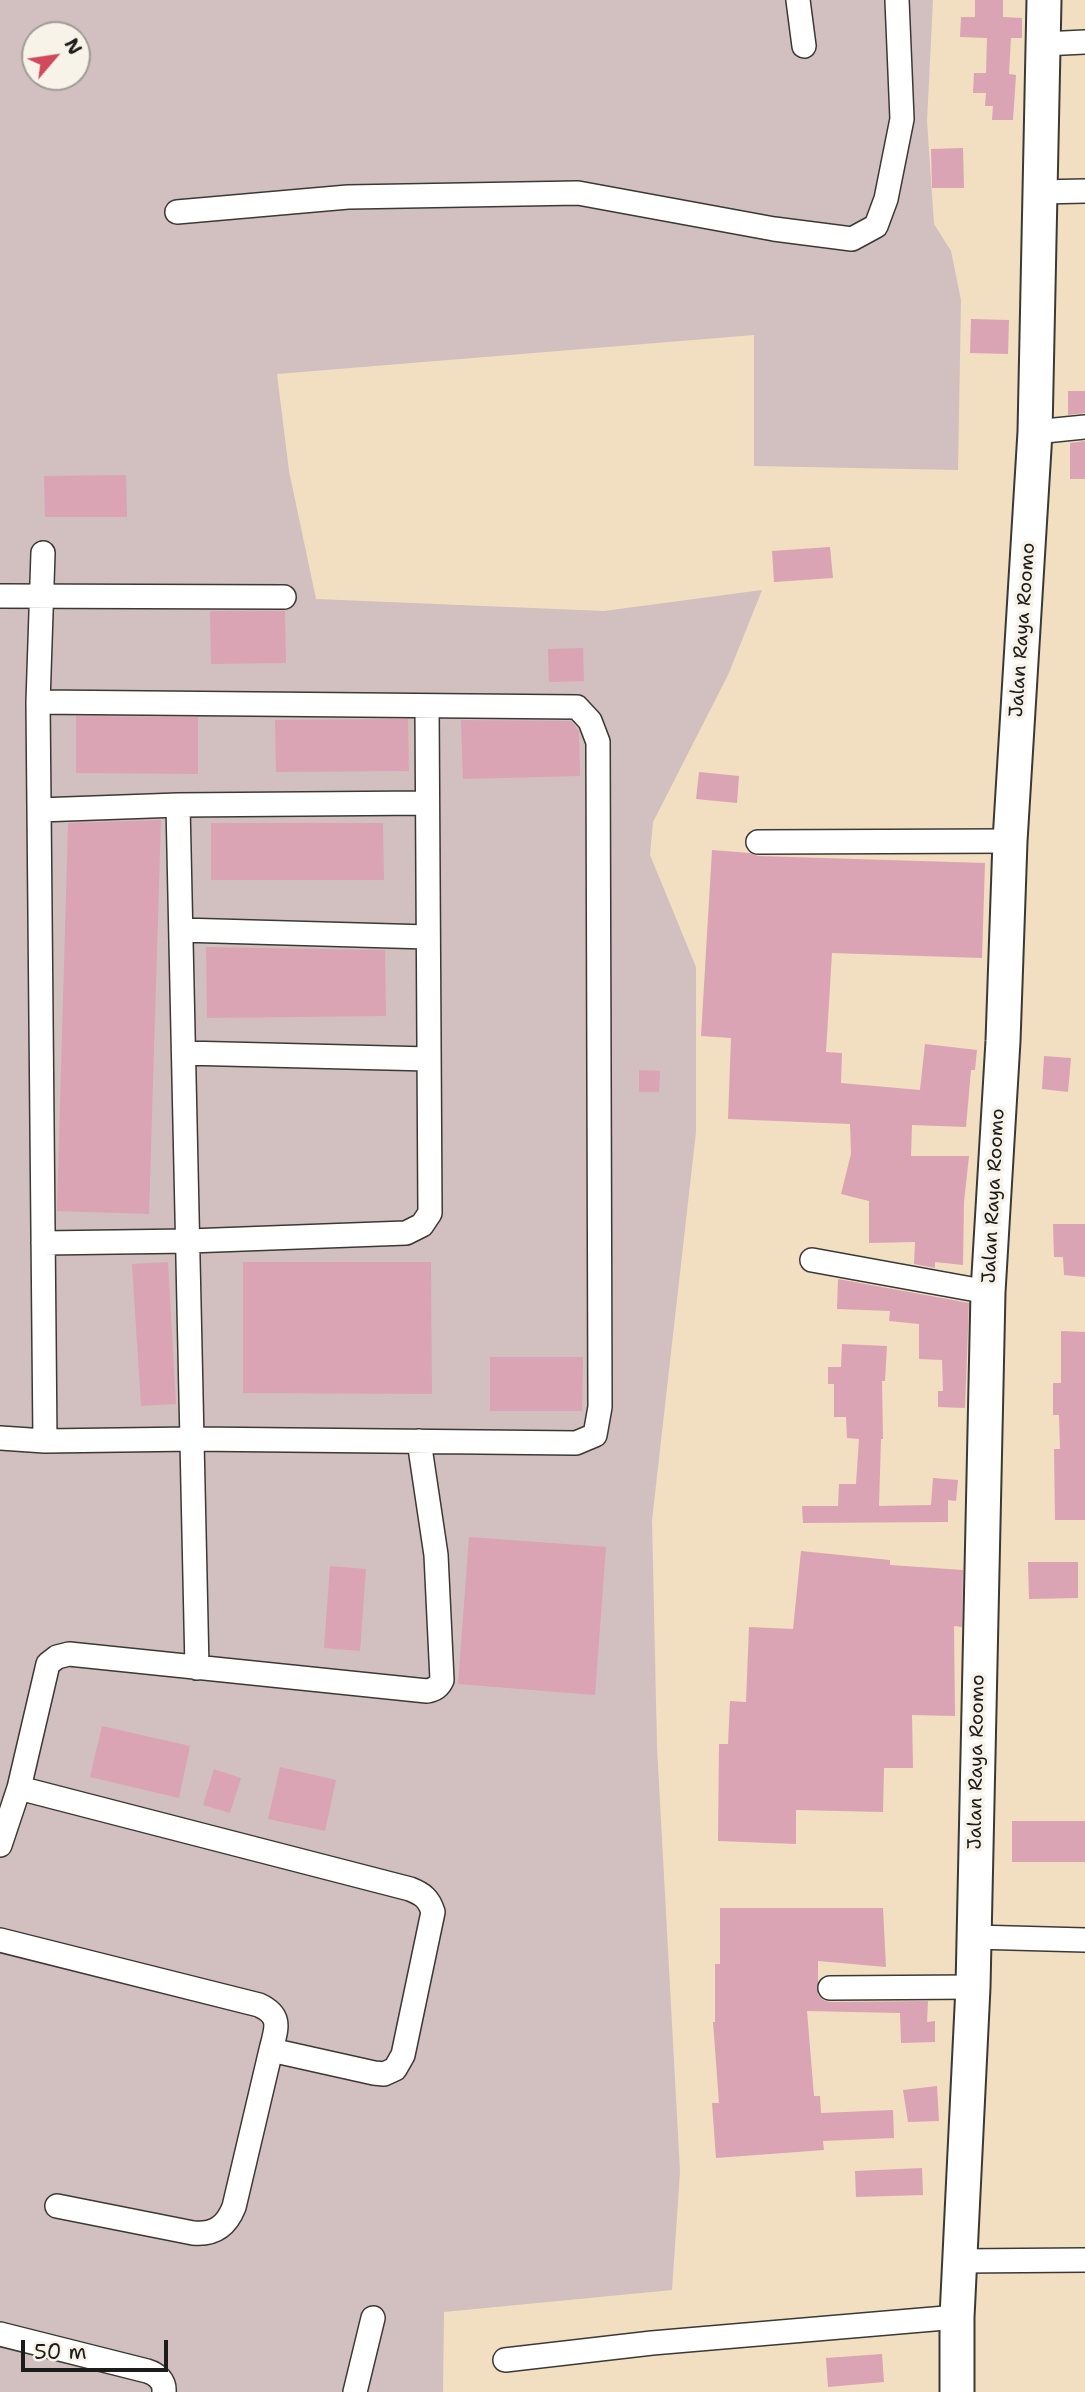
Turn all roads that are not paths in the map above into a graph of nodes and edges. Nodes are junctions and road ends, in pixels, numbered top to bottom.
1 (798, 0) edge
2 (897, 0) edge
3 (1044, 0) edge
4 (1085, 42) edge
5 (1043, 44) junction
6 (804, 46) dead end
7 (1085, 191) edge
8 (1040, 192) junction
9 (177, 212) dead end
10 (1085, 426) edge
11 (1035, 432) junction
12 (43, 553) dead end
13 (0, 596) edge
14 (42, 596) junction
15 (284, 597) dead end
16 (38, 702) junction
17 (426, 706) junction
18 (427, 803) junction
19 (178, 805) junction
20 (39, 810) junction
21 (1010, 841) junction
22 (758, 842) dead end
23 (181, 930) junction
24 (428, 937) junction
25 (184, 1053) junction
26 (429, 1059) junction
27 (188, 1241) junction
28 (43, 1243) junction
29 (812, 1261) dead end
30 (988, 1292) junction
31 (0, 1438) edge
32 (193, 1439) junction
33 (45, 1441) junction
34 (419, 1441) junction
35 (197, 1668) junction
36 (19, 1788) junction
37 (0, 1845) edge
38 (974, 1937) junction
39 (0, 1940) edge
40 (1085, 1940) edge
41 (973, 1987) junction
42 (831, 1988) dead end
43 (271, 2050) junction
44 (57, 2206) dead end
45 (1085, 2260) edge
46 (960, 2261) junction
47 (957, 2317) junction
48 (373, 2318) dead end
49 (0, 2334) edge
50 (505, 2360) dead end
51 (164, 2392) edge
52 (355, 2392) edge
53 (957, 2392) edge

1 - 6 street
2 - 9 street
3 - 5 highway, Jalan Raya Roomo
4 - 5 street
5 - 8 highway, Jalan Raya Roomo
7 - 8 street
8 - 11 highway, Jalan Raya Roomo
10 - 11 street
11 - 21 highway, Jalan Raya Roomo
12 - 14 street
13 - 14 street
14 - 15 street
14 - 16 street
16 - 17 street
16 - 20 street
17 - 18 street
17 - 34 street
18 - 19 street
18 - 24 street
19 - 20 street
19 - 23 street
20 - 28 street
21 - 22 street
21 - 30 highway, Jalan Raya Roomo
23 - 24 street
23 - 25 street
24 - 26 street
25 - 26 street
25 - 27 street
26 - 27 street
27 - 28 street
27 - 32 street
28 - 33 street
29 - 30 street
30 - 38 highway, Jalan Raya Roomo
31 - 33 street
32 - 33 street
32 - 34 street
32 - 35 street
34 - 35 street
35 - 36 street
36 - 37 street
36 - 43 street
38 - 40 street
38 - 41 highway, Jalan Raya Roomo
39 - 43 street
41 - 42 street
41 - 46 highway, Jalan Raya Roomo
43 - 44 street
45 - 46 street
46 - 47 highway, Jalan Raya Roomo
47 - 50 street
47 - 53 highway, Jalan Raya Roomo
48 - 52 street
49 - 51 street

